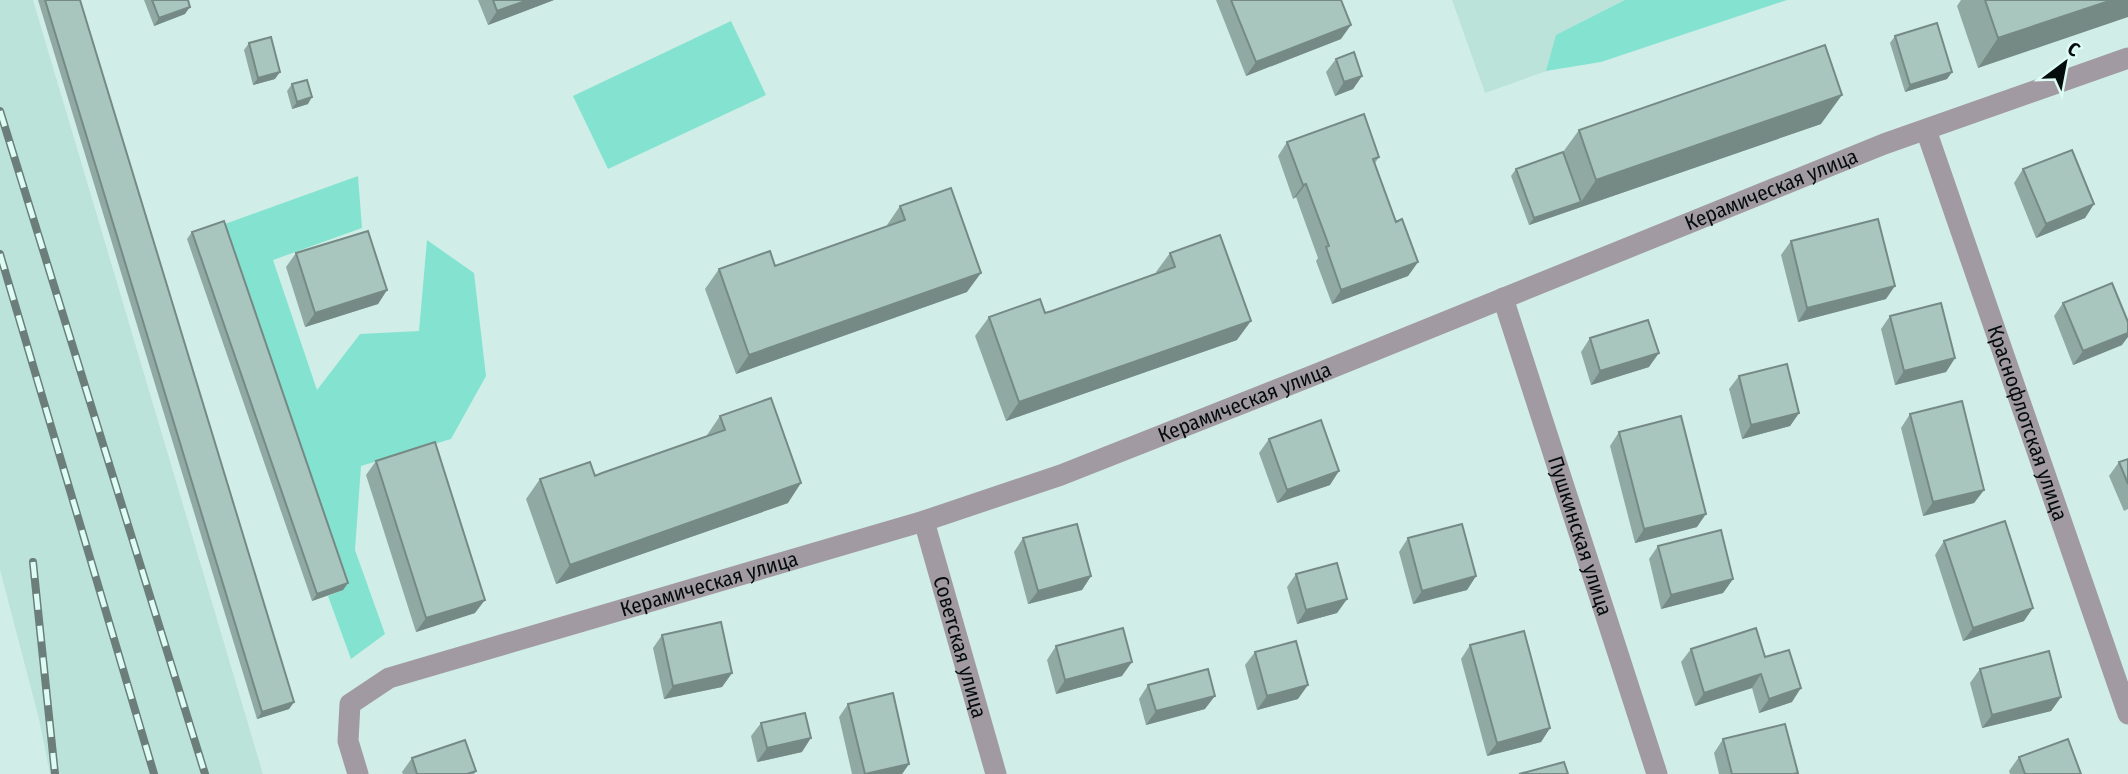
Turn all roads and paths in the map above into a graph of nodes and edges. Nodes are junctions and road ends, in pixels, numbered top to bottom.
1 (2128, 58) edge
2 (1926, 130) junction
3 (1503, 298) junction
4 (924, 521) junction
5 (2128, 714) edge
6 (358, 774) edge
7 (996, 774) edge
8 (1657, 774) edge

1 - 2 street, Керамическая улица
2 - 3 street, Керамическая улица
2 - 5 street, Краснофлотская улица
3 - 4 street, Керамическая улица
3 - 8 street, Пушкинская улица
4 - 6 street, Керамическая улица
4 - 7 street, Советская улица

